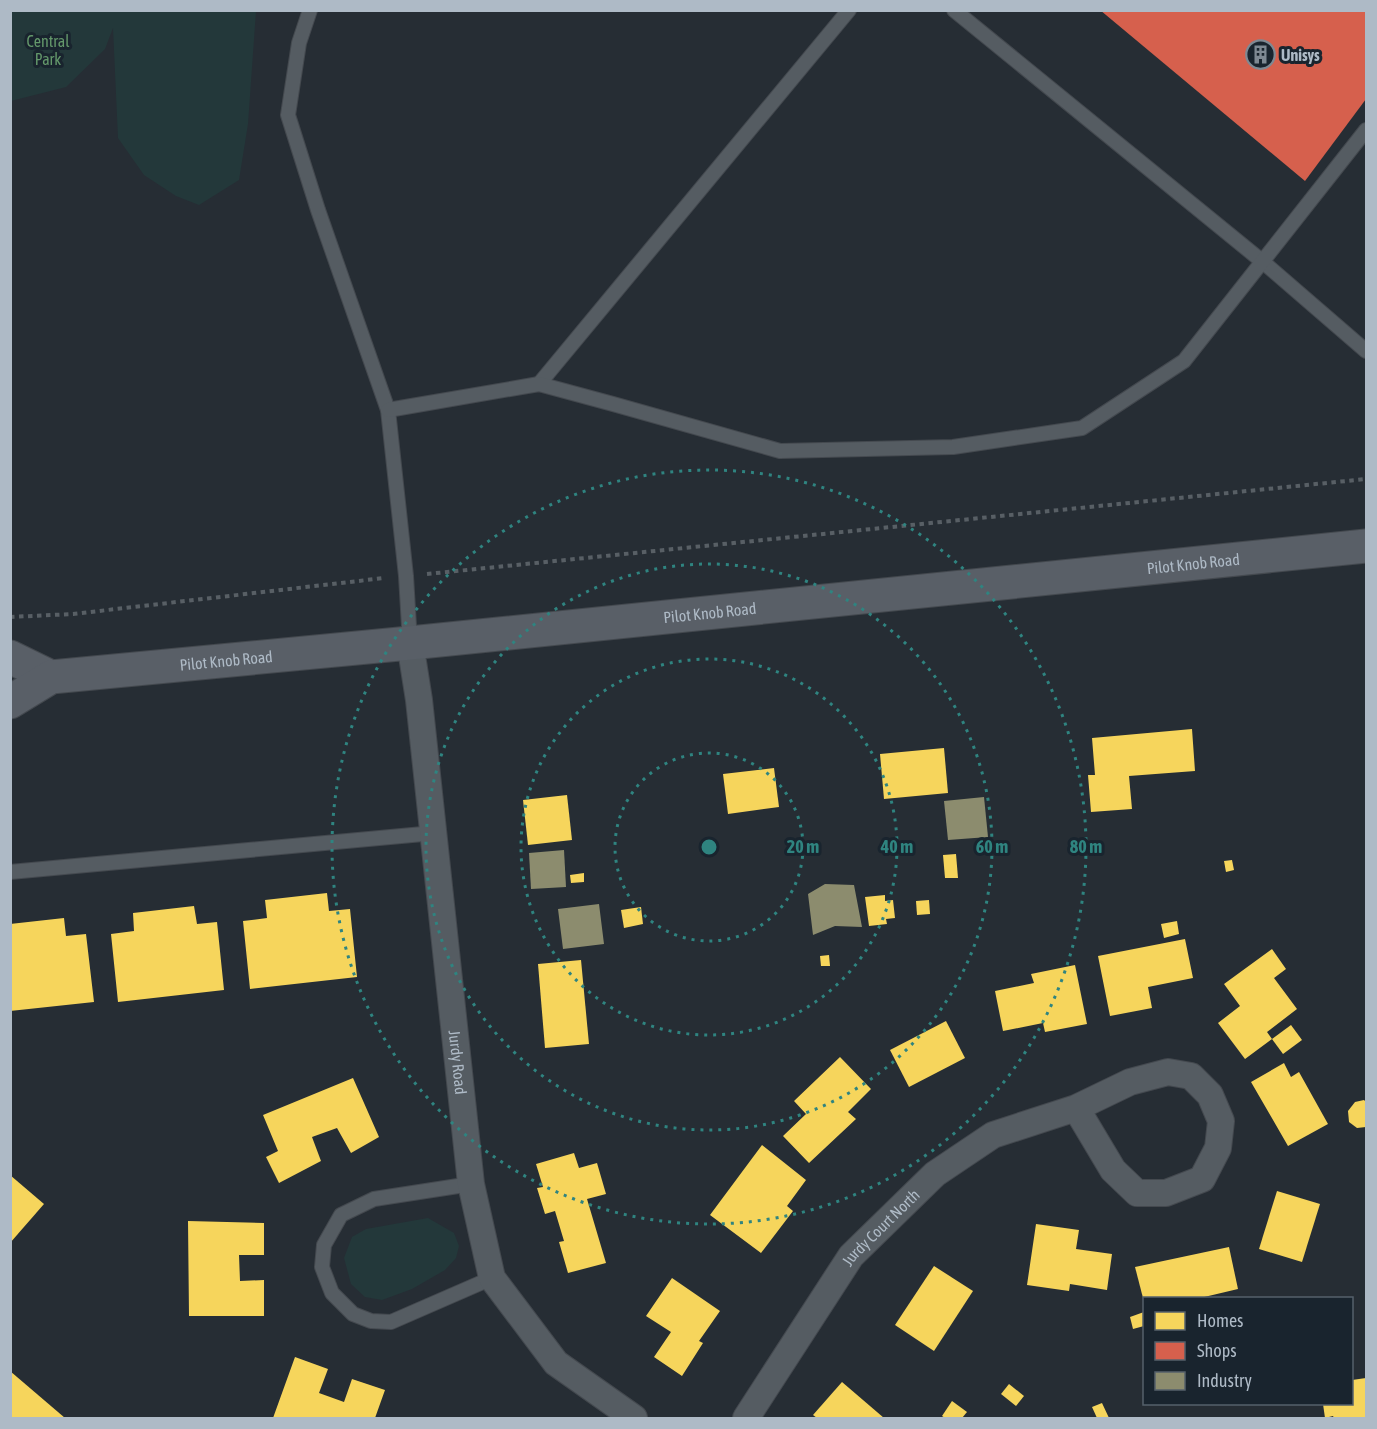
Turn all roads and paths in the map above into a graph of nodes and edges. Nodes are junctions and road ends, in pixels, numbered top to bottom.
1 (310, 10) edge
2 (849, 10) edge
3 (954, 10) edge
4 (1366, 130) edge
5 (1263, 262) junction
6 (1366, 351) edge
7 (539, 384) junction
8 (388, 410) junction
9 (1366, 479) edge
10 (1366, 546) edge
11 (406, 576) junction
12 (10, 616) edge
13 (410, 643) junction
14 (10, 657) edge
15 (51, 677) junction
16 (10, 702) edge
17 (434, 833) junction
18 (10, 872) edge
19 (1076, 1108) junction
20 (471, 1184) junction
21 (492, 1278) junction
22 (634, 1419) edge
23 (746, 1419) edge

1 - 8 lane
2 - 7 lane
3 - 5 lane
4 - 5 lane
5 - 6 lane
5 - 7 lane
7 - 8 lane
8 - 11 lane
9 - 11 path
10 - 13 main road, Pilot Knob Road
11 - 12 path
11 - 13 lane
13 - 15 main road, Pilot Knob Road
13 - 17 street, Jurdy Road
14 - 15 main road
15 - 16 main road, Pilot Knob Road
17 - 18 lane
17 - 20 street, Jurdy Road
19 - 19 street, Jurdy Court North
19 - 23 street, Jurdy Court North
20 - 21 street, Jurdy Road
20 - 21 lane
21 - 22 street, Jurdy Road

